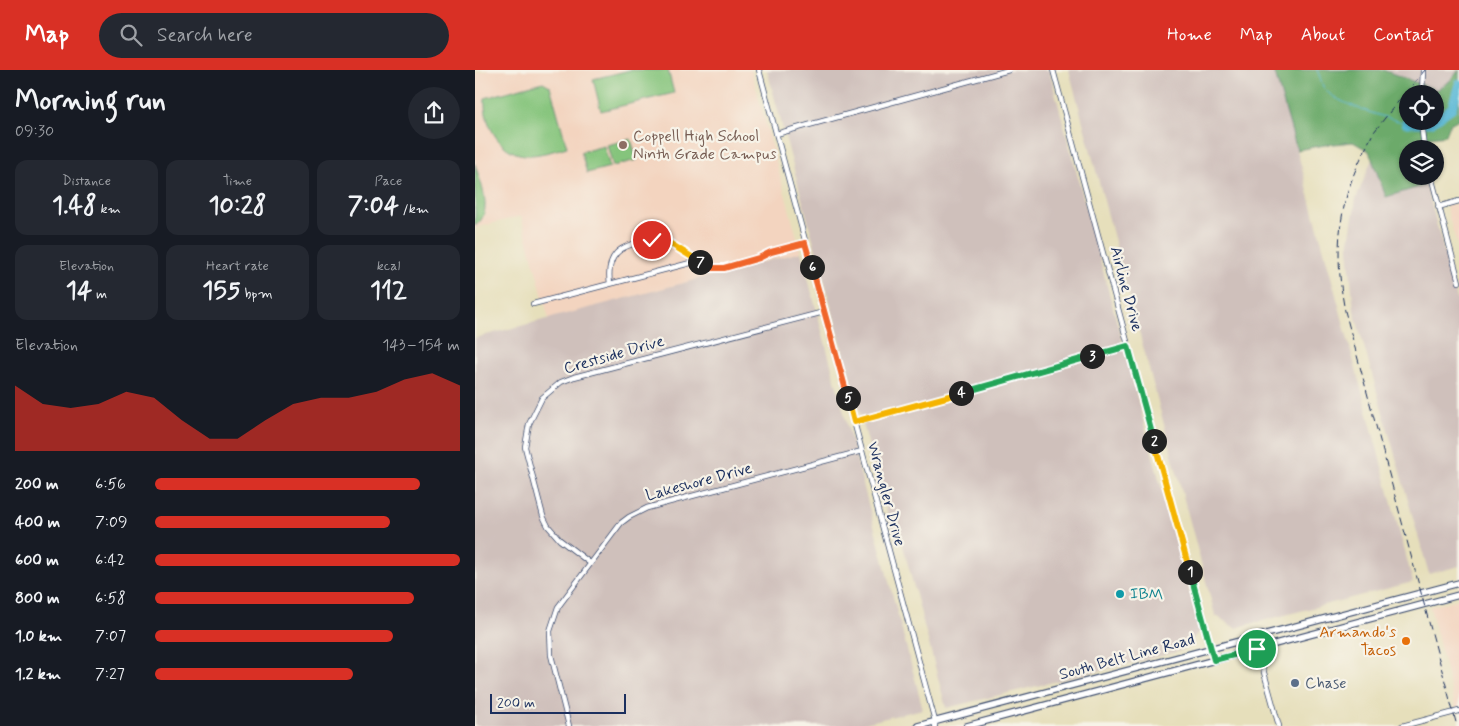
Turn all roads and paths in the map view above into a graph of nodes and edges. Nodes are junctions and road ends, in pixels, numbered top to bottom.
1 (759, 70) edge
2 (1009, 70) edge
3 (1053, 70) edge
4 (1423, 70) edge
5 (1422, 85) edge
6 (776, 134) junction
7 (1433, 185) edge
8 (1459, 201) edge
9 (1438, 207) junction
10 (805, 243) junction
11 (698, 261) junction
12 (1459, 282) edge
13 (610, 284) junction
14 (533, 304) dead end
15 (824, 312) junction
16 (1128, 346) junction
17 (854, 422) junction
18 (862, 451) junction
19 (590, 563) junction
20 (1459, 583) edge
21 (1459, 596) edge
22 (1404, 597) junction
23 (1405, 610) junction
24 (1254, 637) junction
25 (1211, 649) junction
26 (1257, 649) junction
27 (1214, 660) junction
28 (1084, 682) junction
29 (1086, 693) junction
30 (1459, 711) edge
31 (936, 724) edge
32 (569, 726) edge
33 (918, 726) edge
34 (967, 726) edge
35 (1279, 726) edge
36 (1402, 726) edge

1 - 6 street, Wrangler Drive
2 - 6 street
3 - 16 street, Airline Drive
4 - 5 street
6 - 10 street, Wrangler Drive
7 - 9 street
8 - 9 street
9 - 12 street
10 - 11 street
10 - 15 street, Wrangler Drive
11 - 13 street
11 - 13 street
13 - 14 street
15 - 17 street, Wrangler Drive
15 - 19 street, Crestside Drive
16 - 17 street
16 - 25 street, Airline Drive
17 - 18 street, Wrangler Drive
18 - 19 street, Lakeshore Drive
18 - 31 street, Wrangler Drive
19 - 32 street, Lakeshore Drive
20 - 22 main road, South Belt Line Road
21 - 23 main road, South Belt Line Road
22 - 23 main road
22 - 24 main road, South Belt Line Road
23 - 26 main road, South Belt Line Road
24 - 25 main road, South Belt Line Road
24 - 26 street
25 - 27 street, Airline Drive
25 - 28 main road, South Belt Line Road
26 - 27 main road, South Belt Line Road
26 - 35 street
27 - 29 main road, South Belt Line Road
28 - 29 main road
28 - 31 main road, South Belt Line Road
29 - 34 main road, South Belt Line Road
30 - 36 street
31 - 33 main road, South Belt Line Road

